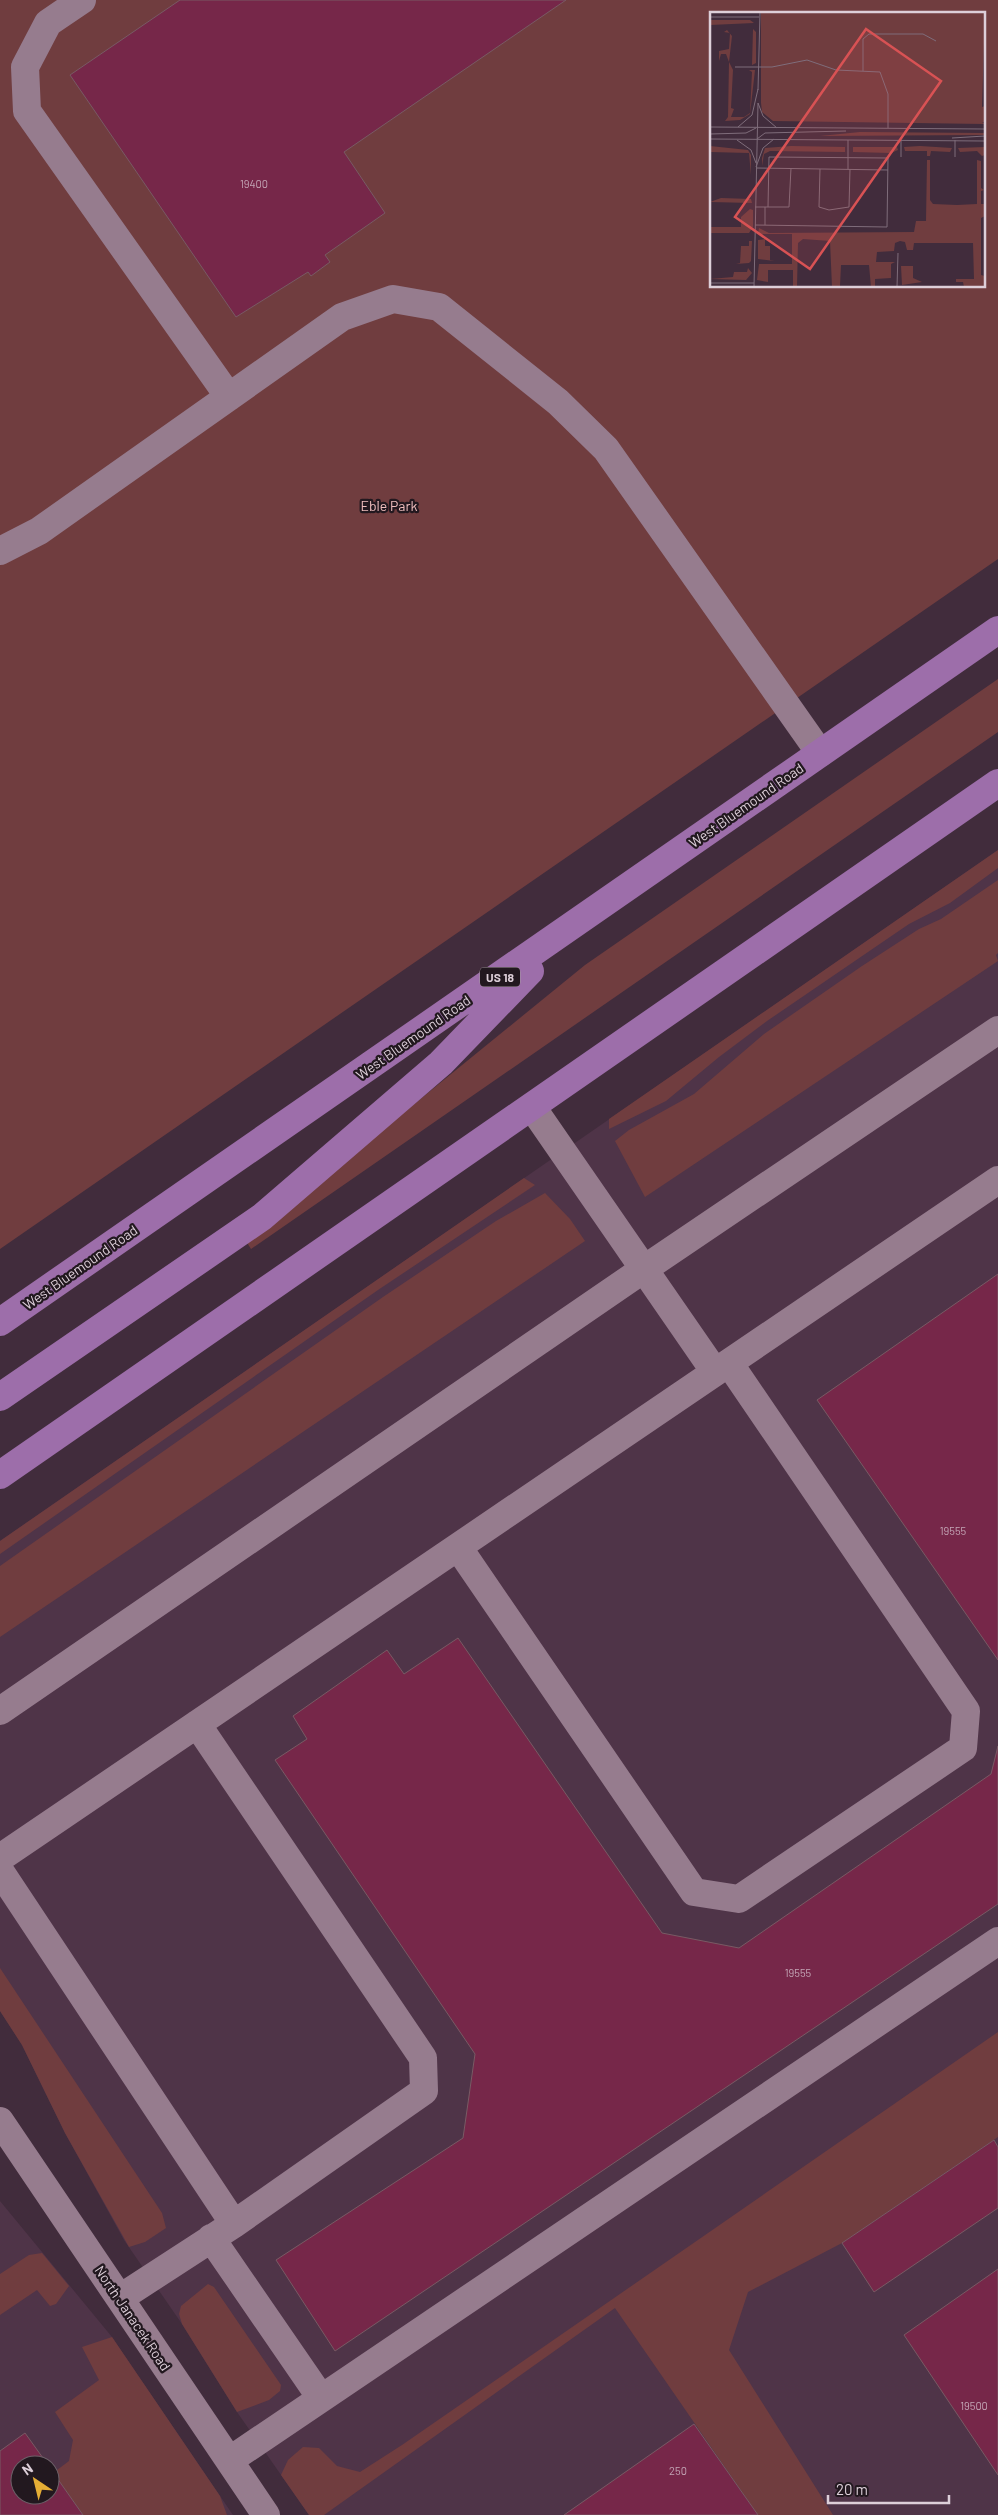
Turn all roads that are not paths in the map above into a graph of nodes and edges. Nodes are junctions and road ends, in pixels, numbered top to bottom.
1 (82, 0) edge
2 (229, 397) junction
3 (0, 551) edge
4 (998, 630) edge
5 (820, 753) junction
6 (998, 783) edge
7 (569, 930) junction
8 (998, 1030) edge
9 (532, 1106) junction
10 (998, 1180) edge
11 (644, 1269) junction
12 (0, 1322) edge
13 (722, 1368) junction
14 (0, 1397) edge
15 (0, 1475) edge
16 (458, 1547) junction
17 (0, 1711) edge
18 (196, 1724) junction
19 (0, 1858) edge
20 (0, 1871) edge
21 (998, 1941) edge
22 (0, 2121) edge
23 (234, 2224) junction
24 (211, 2238) junction
25 (120, 2298) junction
26 (321, 2398) junction
27 (230, 2460) junction
28 (266, 2515) edge

1 - 2 street
2 - 3 street
2 - 5 street
4 - 5 main road, West Bluemound Road / US 18
5 - 7 main road, West Bluemound Road / US 18
6 - 9 main road
7 - 12 main road, West Bluemound Road / US 18
7 - 14 main road
8 - 11 street
9 - 11 street
9 - 15 main road
10 - 13 street
11 - 13 street
11 - 17 street
13 - 16 street
13 - 16 street
16 - 18 street
18 - 19 street
18 - 23 street
20 - 23 street
21 - 26 street
22 - 25 street, North Janacek Road
23 - 24 street
24 - 25 street
24 - 26 street
25 - 27 street, North Janacek Road
26 - 27 street
27 - 28 street, North Janacek Road

